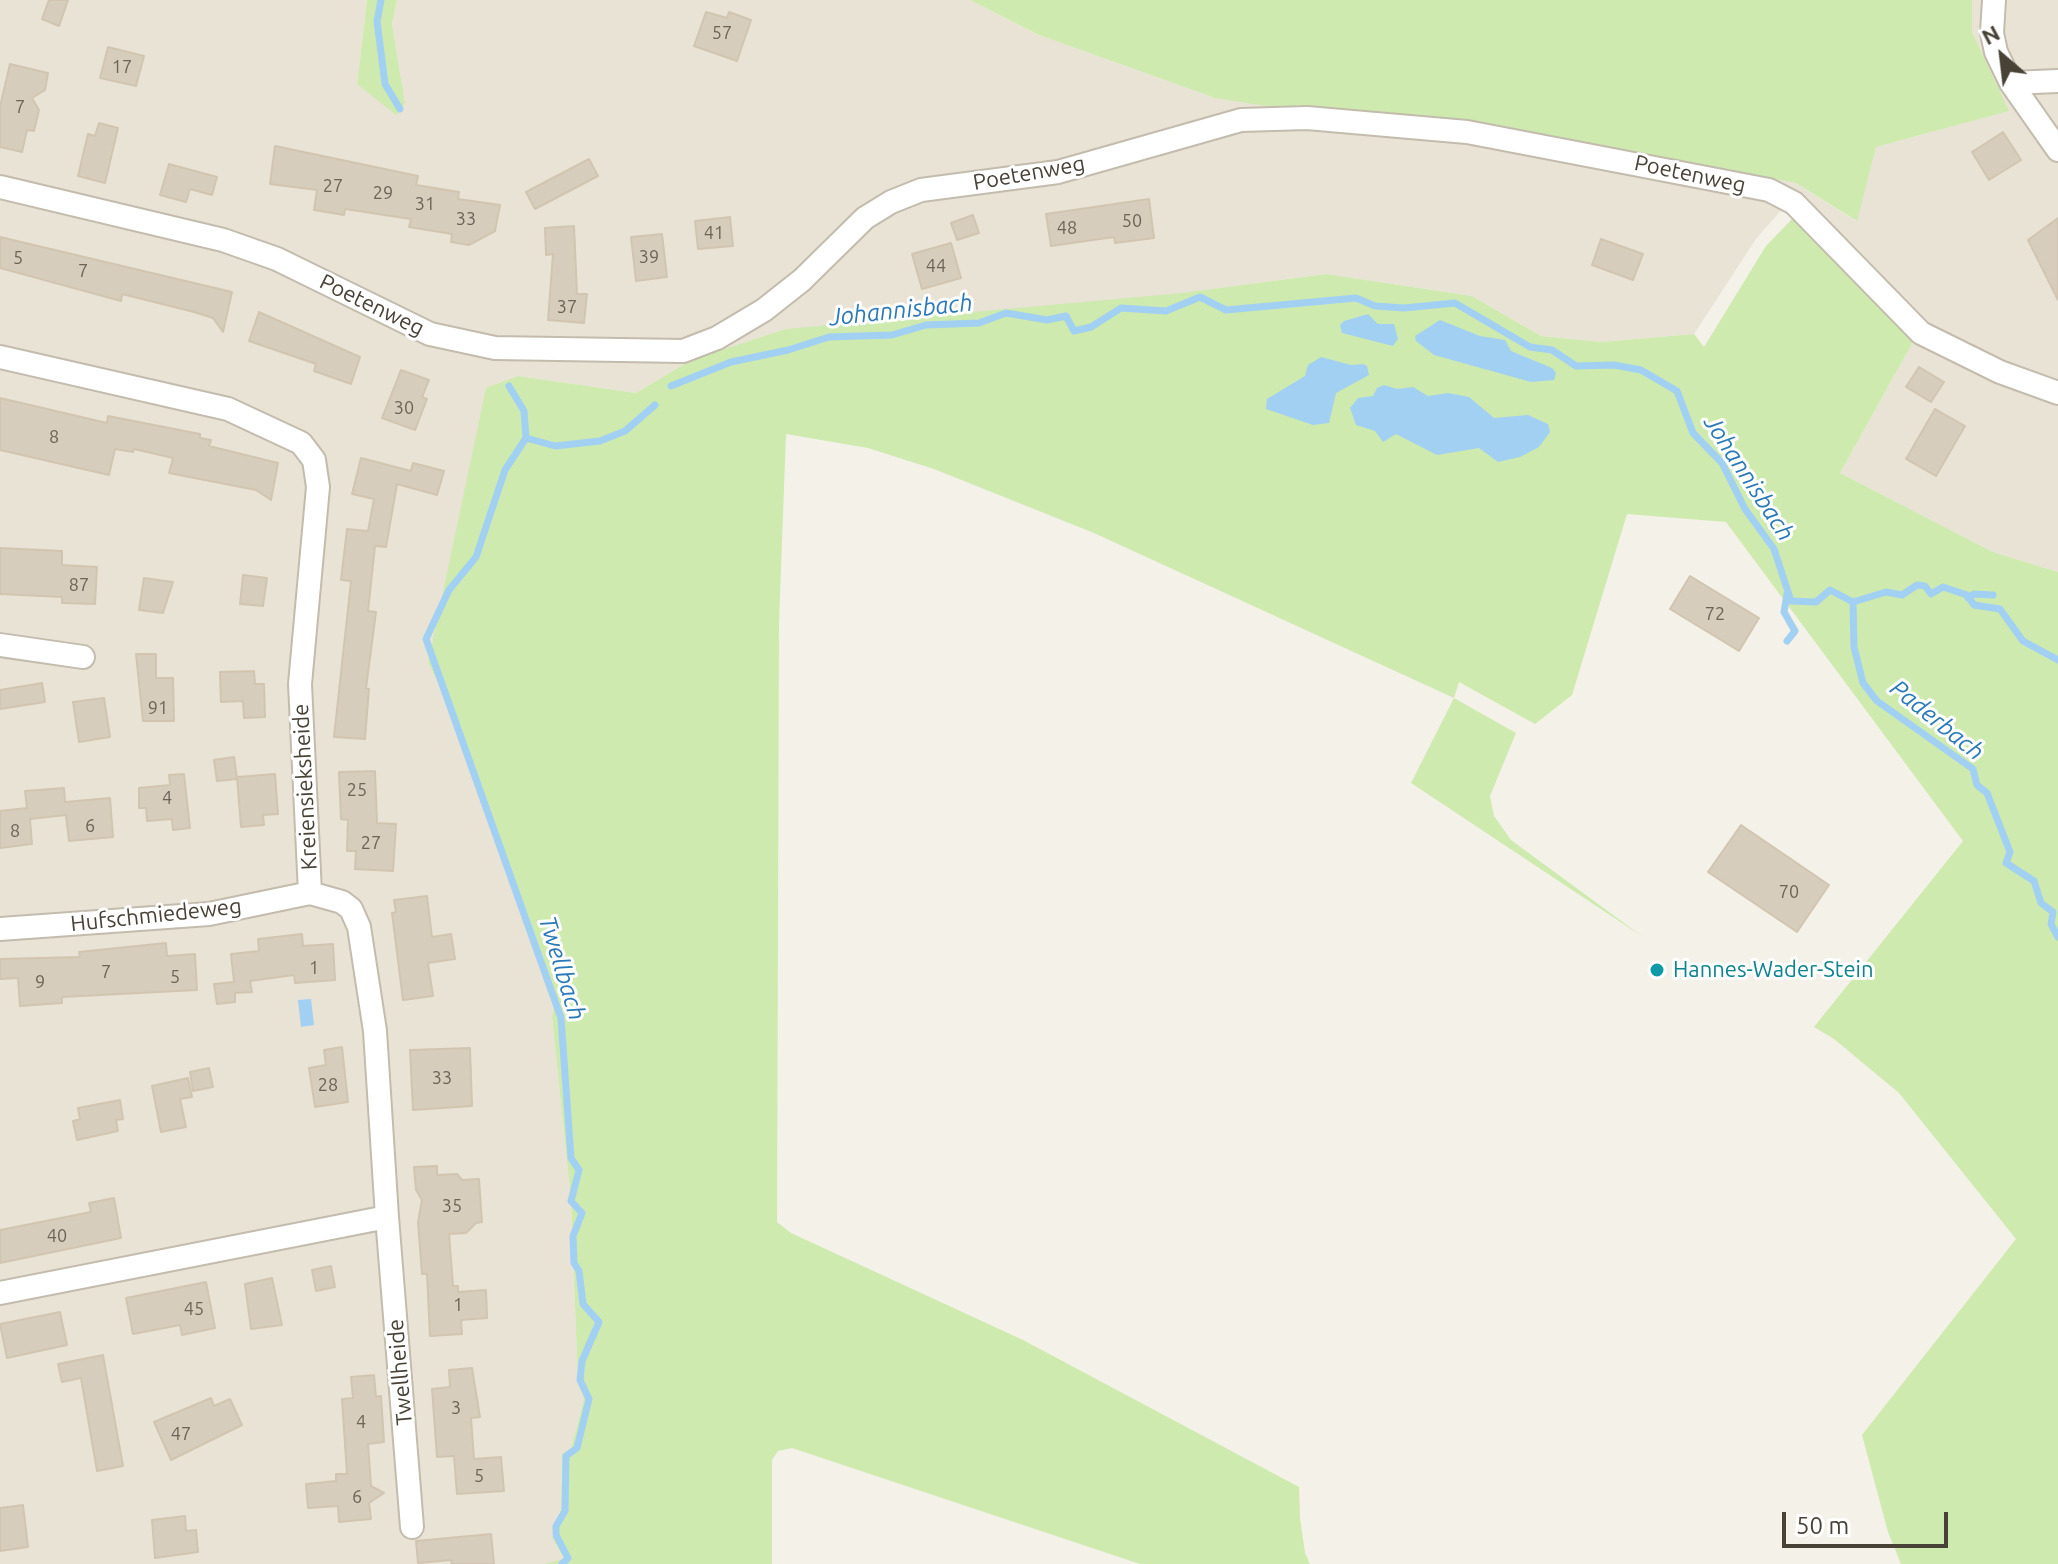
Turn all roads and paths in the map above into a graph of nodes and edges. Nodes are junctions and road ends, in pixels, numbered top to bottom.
1 (1994, 0) edge
2 (2058, 81) edge
3 (2011, 83) junction
4 (2058, 150) edge
5 (0, 187) edge
6 (0, 357) edge
7 (2058, 393) edge
8 (0, 645) edge
9 (83, 657) dead end
10 (310, 893) junction
11 (0, 929) edge
12 (387, 1217) junction
13 (0, 1293) edge
14 (412, 1527) dead end

1 - 3 street
2 - 3 street
3 - 4 street
5 - 7 street, Poetenweg
6 - 10 street, Kreiensieksheide
8 - 9 street
10 - 11 street, Hufschmiedeweg
10 - 12 street, Kreiensieksheide
12 - 13 street
12 - 14 street, Twellheide

